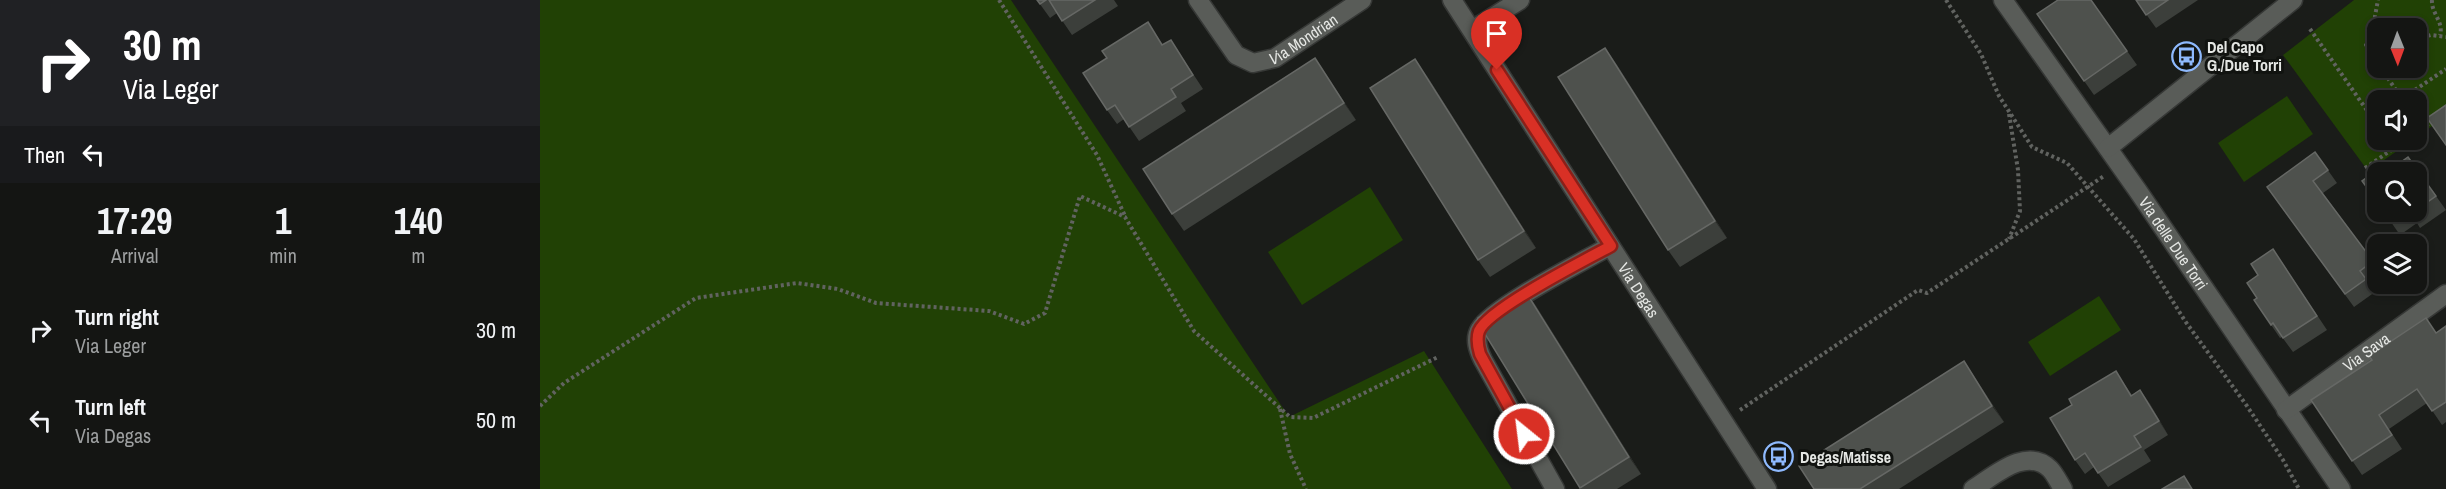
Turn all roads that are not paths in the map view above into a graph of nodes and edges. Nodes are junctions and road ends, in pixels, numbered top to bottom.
1 (1198, 0) edge
2 (1362, 0) edge
3 (1452, 0) edge
4 (1520, 0) edge
5 (2003, 0) edge
6 (2293, 0) edge
7 (1472, 30) junction
8 (2108, 148) junction
9 (1611, 246) junction
10 (2446, 294) edge
11 (2286, 410) junction
12 (1555, 489) edge
13 (1767, 489) edge
14 (1973, 489) edge
15 (2063, 489) edge
16 (2340, 489) edge

1 - 2 street, Via Mondrian
3 - 7 street, Via Degas
4 - 7 street
5 - 8 street, Via delle Due Torri
6 - 8 street
7 - 9 street, Via Degas
8 - 11 street, Via delle Due Torri
9 - 12 street
9 - 13 street, Via Degas
10 - 11 street, Via Sava
11 - 16 street, Via delle Due Torri
14 - 15 street

